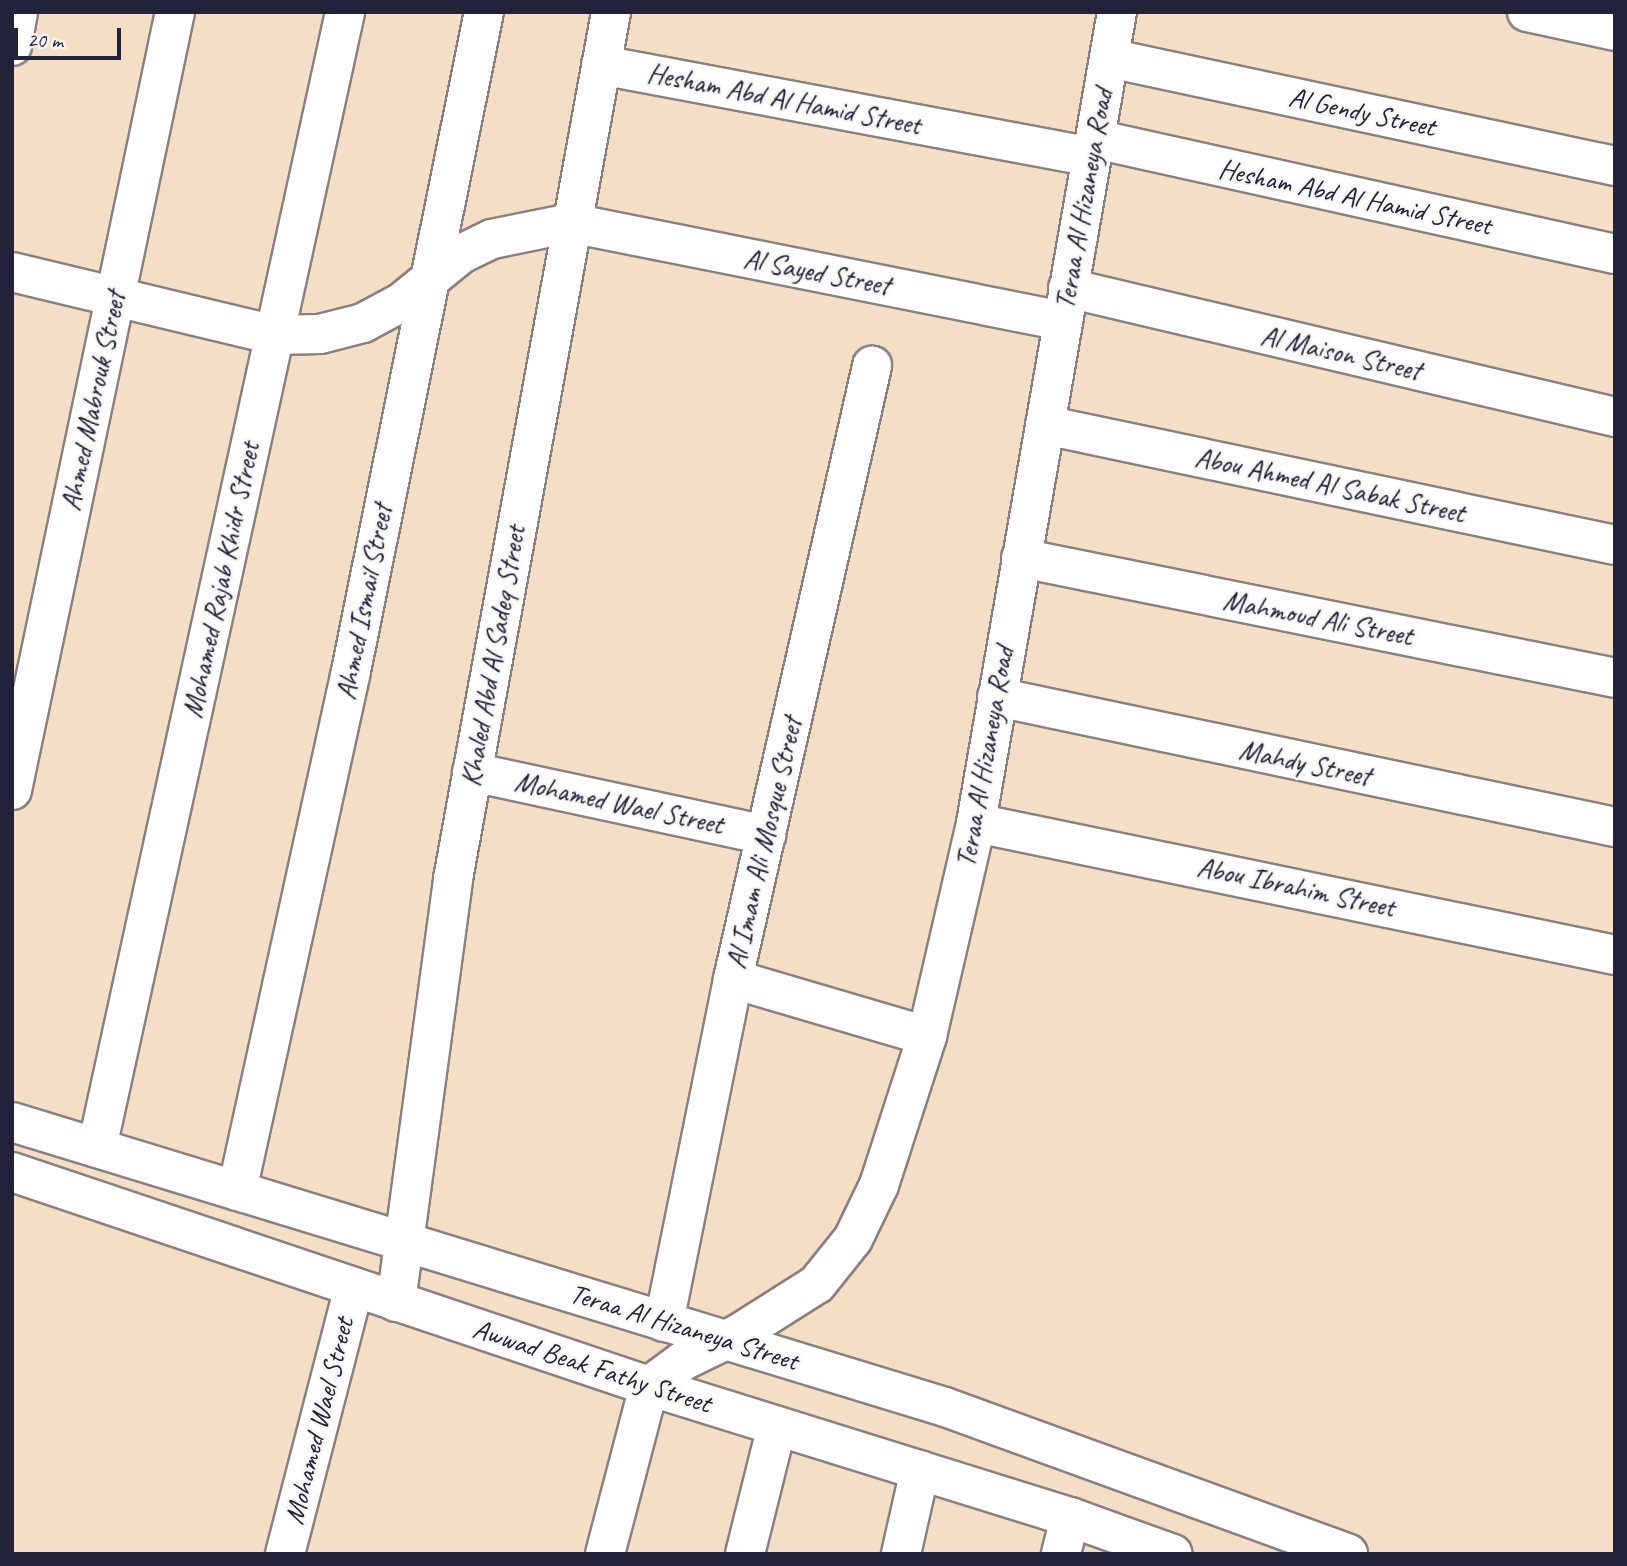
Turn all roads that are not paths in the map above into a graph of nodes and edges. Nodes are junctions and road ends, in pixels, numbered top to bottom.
1 (18, 12) edge
2 (175, 12) edge
3 (345, 12) edge
4 (484, 12) edge
5 (611, 12) edge
6 (1117, 12) edge
7 (1527, 12) edge
8 (1615, 31) edge
9 (12, 46) edge
10 (1109, 58) junction
11 (601, 65) junction
12 (1093, 148) junction
13 (1615, 166) edge
14 (571, 223) junction
15 (1615, 254) edge
16 (12, 272) edge
17 (429, 278) junction
18 (115, 297) junction
19 (1065, 305) junction
20 (275, 335) junction
21 (872, 366) dead end
22 (1615, 417) edge
23 (1045, 425) junction
24 (1615, 545) edge
25 (1021, 558) junction
26 (1615, 678) edge
27 (997, 697) junction
28 (472, 772) junction
29 (12, 790) edge
30 (976, 822) junction
31 (1615, 827) edge
32 (766, 835) junction
33 (1615, 955) edge
34 (733, 979) junction
35 (927, 1036) junction
36 (12, 1122) edge
37 (97, 1148) junction
38 (12, 1172) edge
39 (237, 1191) junction
40 (404, 1242) junction
41 (354, 1288) junction
42 (396, 1302) junction
43 (664, 1322) junction
44 (723, 1341) junction
45 (649, 1386) junction
46 (777, 1426) junction
47 (920, 1470) junction
48 (1070, 1517) junction
49 (285, 1554) edge
50 (605, 1554) edge
51 (745, 1554) edge
52 (901, 1554) edge
53 (1062, 1554) edge
54 (1173, 1554) edge
55 (1348, 1554) edge

1 - 9 street
2 - 18 street, Ahmed Mabrouk Street
3 - 20 street, Mohamed Rajab Khidr Street
4 - 17 street, Ahmed Ismail Street
5 - 11 street, Khaled Abd Al Sadeq Street
6 - 10 street, Teraa Al Hizaneya Road
7 - 8 street
10 - 12 street, Teraa Al Hizaneya Road
10 - 13 street, Al Gendy Street
11 - 12 street, Hesham Abd Al Hamid Street
11 - 14 street, Khaled Abd Al Sadeq Street
12 - 15 street, Hesham Abd Al Hamid Street
12 - 19 street, Teraa Al Hizaneya Road
14 - 17 street
14 - 19 street, Al Sayed Street
14 - 28 street, Khaled Abd Al Sadeq Street
16 - 18 street
17 - 20 street
17 - 39 street, Ahmed Ismail Street
18 - 20 street
18 - 29 street, Ahmed Mabrouk Street
19 - 22 street, Al Maison Street
19 - 23 street, Teraa Al Hizaneya Road
20 - 37 street, Mohamed Rajab Khidr Street
21 - 32 street, Al Imam Ali Mosque Street
23 - 24 street, Abou Ahmed Al Sabak Street
23 - 25 street, Teraa Al Hizaneya Road
25 - 26 street, Mahmoud Ali Street
25 - 27 street, Teraa Al Hizaneya Road
27 - 30 street, Teraa Al Hizaneya Road
27 - 31 street, Mahdy Street
28 - 32 street, Mohamed Wael Street
28 - 40 street, Khaled Abd Al Sadeq Street
30 - 33 street, Abou Ibrahim Street
30 - 35 street, Teraa Al Hizaneya Road
32 - 34 street, Al Imam Ali Mosque Street
34 - 35 street
34 - 43 street, Al Imam Ali Mosque Street
35 - 44 street, Teraa Al Hizaneya Road
36 - 37 street, Teraa Al Hizaneya Street
37 - 39 street, Teraa Al Hizaneya Street
38 - 41 street, Awwad Beak Fathy Street
39 - 40 street, Teraa Al Hizaneya Street
40 - 42 street, Khaled Abd Al Sadeq Street
40 - 43 street, Teraa Al Hizaneya Street
41 - 42 street, Awwad Beak Fathy Street
41 - 49 street, Mohamed Wael Street
42 - 45 street, Awwad Beak Fathy Street
43 - 44 street, Teraa Al Hizaneya Street
44 - 45 street, Teraa Al Hizaneya Road
44 - 55 street, Teraa Al Hizaneya Street
45 - 46 street, Awwad Beak Fathy Street
45 - 50 street
46 - 47 street, Awwad Beak Fathy Street
46 - 51 street
47 - 48 street, Awwad Beak Fathy Street
47 - 52 street
48 - 53 street
48 - 54 street, Awwad Beak Fathy Street

